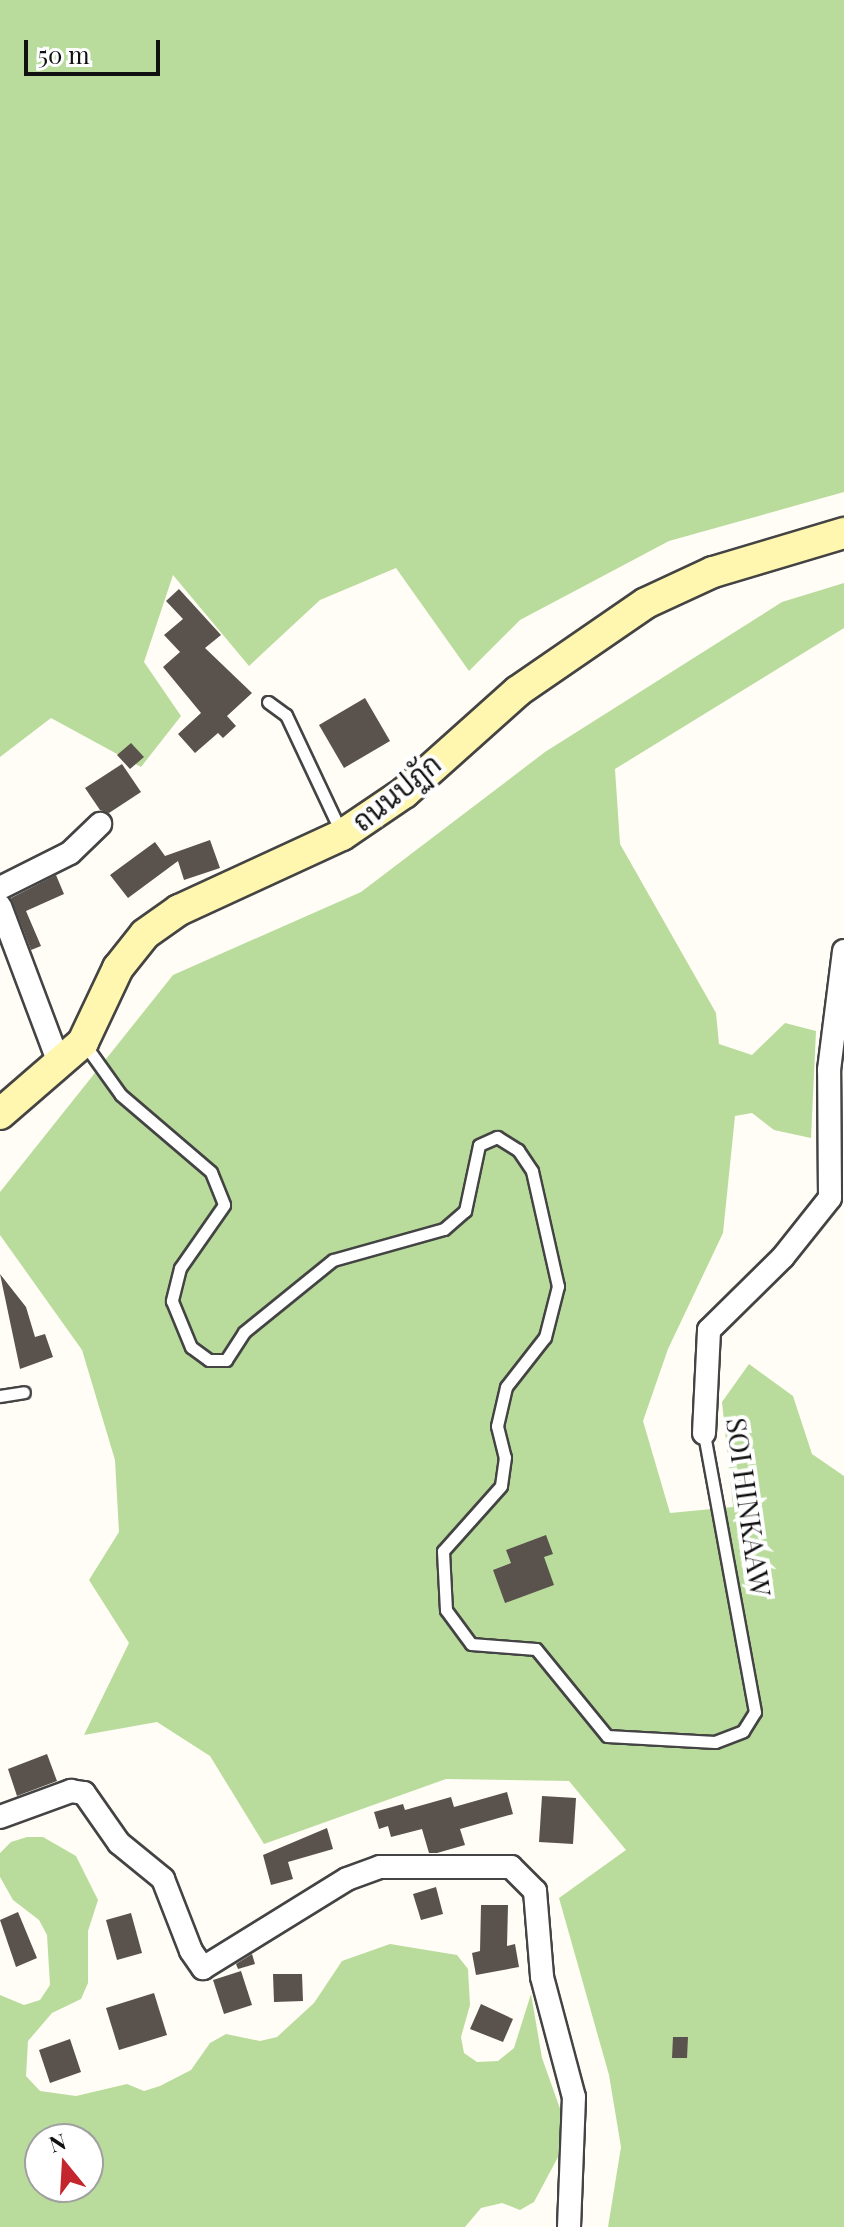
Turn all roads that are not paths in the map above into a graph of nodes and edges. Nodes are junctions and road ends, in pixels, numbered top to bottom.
1 (844, 533) edge
2 (268, 702) dead end
3 (100, 824) dead end
4 (342, 835) junction
5 (0, 888) edge
6 (0, 906) edge
7 (844, 951) edge
8 (83, 1042) junction
9 (60, 1066) junction
10 (0, 1114) edge
11 (24, 1392) dead end
12 (0, 1396) edge
13 (704, 1433) joint
14 (0, 1817) edge
15 (569, 2227) edge

1 - 4 main road, ถนนปฏัก
2 - 4 lane
3 - 5 street
4 - 8 main road, ถนนปฏัก
6 - 9 street
7 - 13 street, SOI HINKAAW
8 - 9 main road, ถนนปฏัก
8 - 13 lane, SOI HINKAAW
9 - 10 main road, ถนนปฏัก
11 - 12 lane
14 - 15 street

